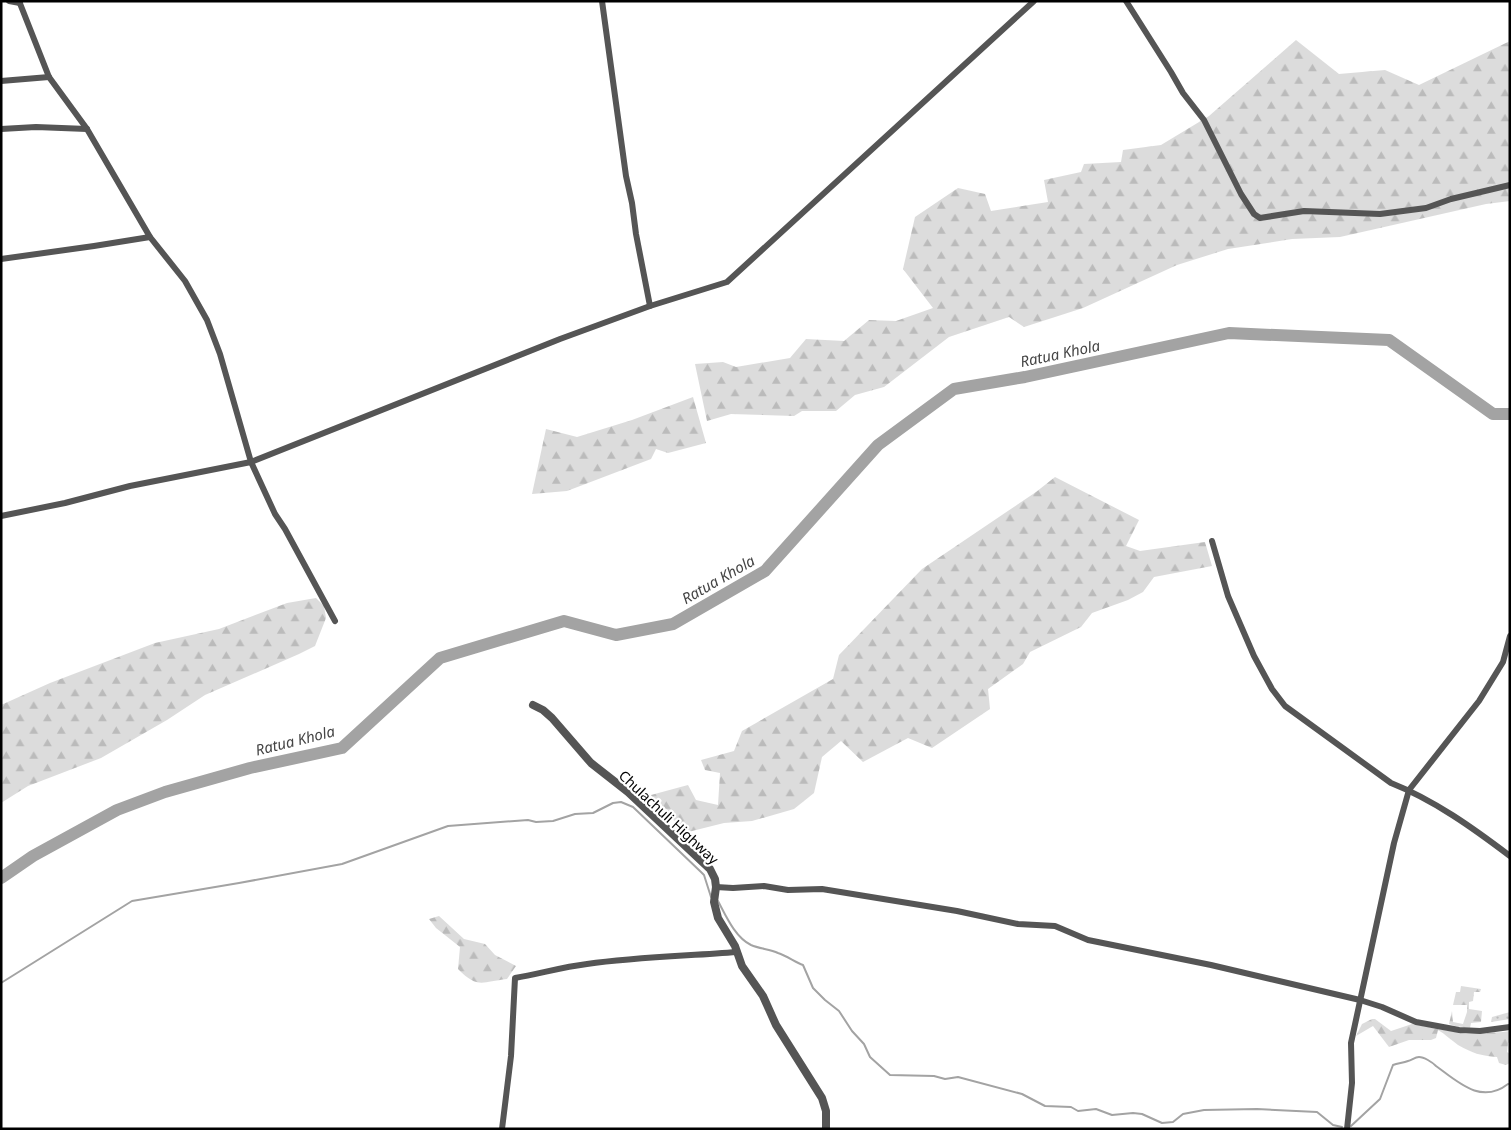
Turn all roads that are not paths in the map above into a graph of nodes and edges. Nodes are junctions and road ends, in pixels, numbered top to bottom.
1 (9, 1) edge
2 (602, 1) edge
3 (1034, 1) edge
4 (1126, 1) edge
5 (20, 2) edge
6 (49, 77) junction
7 (1, 81) edge
8 (1, 129) edge
9 (87, 129) junction
10 (1510, 185) edge
11 (150, 237) junction
12 (1, 259) edge
13 (650, 306) junction
14 (251, 462) junction
15 (1, 516) edge
16 (1212, 541) dead end
17 (335, 621) dead end
18 (1510, 636) edge
19 (1508, 652) edge
20 (533, 706) dead end
21 (1410, 790) junction
22 (1510, 856) edge
23 (716, 887) junction
24 (736, 952) junction
25 (1360, 1000) junction
26 (1510, 1027) edge
27 (502, 1129) edge
28 (826, 1129) edge
29 (1347, 1129) edge

1 - 5 street
2 - 13 street
3 - 13 street
4 - 10 street
5 - 6 street
6 - 7 street
6 - 9 street
8 - 9 street
9 - 11 street
11 - 12 street
11 - 14 street
13 - 14 street
14 - 15 street
14 - 17 street
16 - 21 street
18 - 19 street
19 - 21 street
20 - 23 street, Chulachuli Highway
21 - 22 street
21 - 25 street
23 - 24 street, Chulachuli Highway
23 - 25 street
24 - 27 street
24 - 28 street, Chulachuli Highway
25 - 26 street
25 - 29 street

